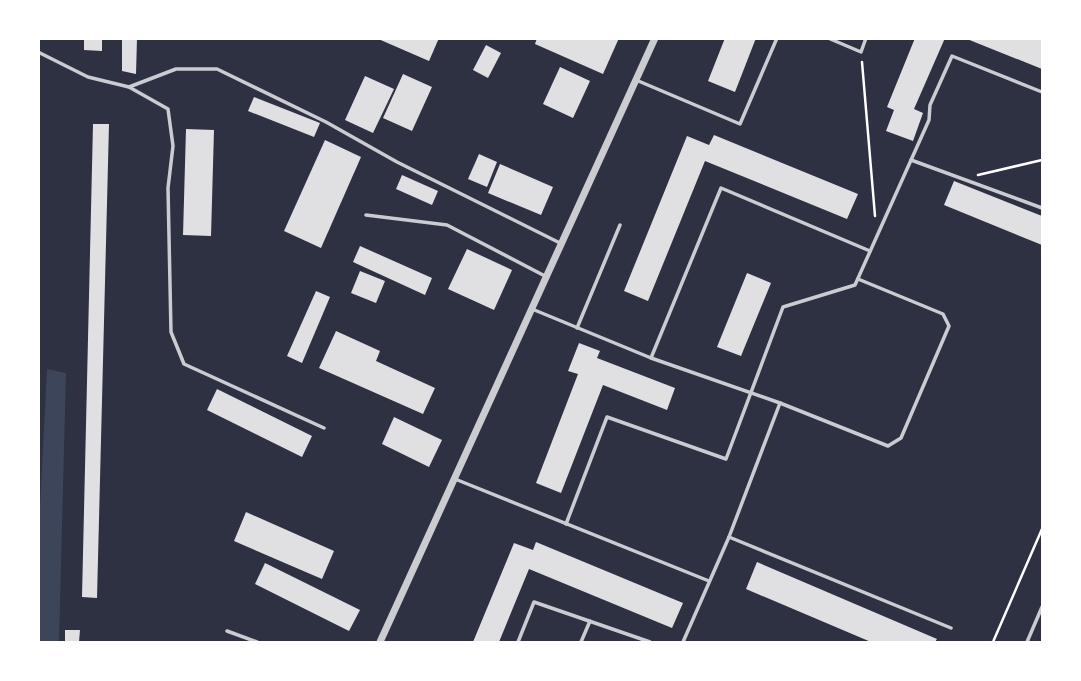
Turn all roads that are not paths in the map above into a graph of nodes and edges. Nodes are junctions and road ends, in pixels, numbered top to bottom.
1 (655, 38) edge
2 (777, 38) edge
3 (828, 38) edge
4 (866, 38) edge
5 (38, 52) edge
6 (636, 79) junction
7 (129, 86) junction
8 (1042, 92) edge
9 (911, 160) junction
10 (1042, 208) edge
11 (366, 215) dead end
12 (620, 225) dead end
13 (562, 243) junction
14 (870, 251) junction
15 (547, 277) junction
16 (858, 279) junction
17 (532, 309) junction
18 (577, 328) junction
19 (650, 358) junction
20 (751, 394) junction
21 (780, 403) junction
22 (324, 428) dead end
23 (455, 479) junction
24 (566, 524) junction
25 (729, 537) junction
26 (709, 581) junction
27 (1042, 607) edge
28 (590, 621) junction
29 (951, 628) dead end
30 (228, 631) dead end
31 (257, 642) edge
32 (380, 642) edge
33 (518, 642) edge
34 (581, 642) edge
35 (650, 642) edge
36 (683, 642) edge
37 (1027, 642) edge

1 - 6 street
2 - 6 lane
3 - 4 lane
5 - 7 lane
6 - 13 street
7 - 13 lane
7 - 22 lane
8 - 9 lane
9 - 10 lane
9 - 14 lane
11 - 15 lane
12 - 18 lane
13 - 15 street
14 - 16 lane
14 - 19 lane
15 - 17 street
16 - 20 lane
16 - 21 lane
17 - 18 lane
17 - 23 street
18 - 19 lane
19 - 20 lane
20 - 21 lane
20 - 24 lane
21 - 25 lane
23 - 24 lane
23 - 32 street
24 - 26 lane
25 - 26 lane
25 - 29 lane
26 - 36 lane
27 - 37 lane
28 - 33 lane
28 - 34 lane
28 - 35 lane
30 - 31 lane

